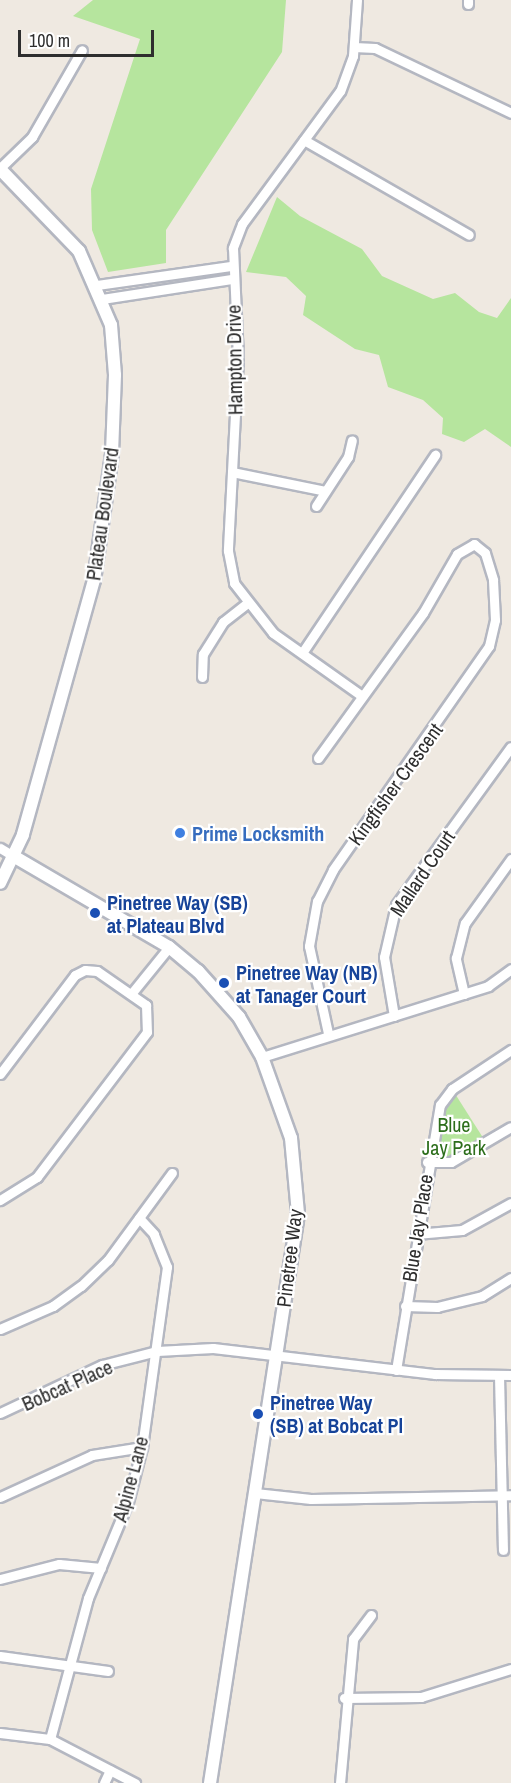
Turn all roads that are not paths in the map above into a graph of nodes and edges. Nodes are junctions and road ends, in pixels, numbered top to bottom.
1 (357, 0) edge
2 (354, 47) junction
3 (82, 50) dead end
4 (511, 113) edge
5 (304, 140) junction
6 (0, 169) edge
7 (469, 236) dead end
8 (231, 266) junction
9 (231, 279) junction
10 (97, 285) junction
11 (102, 299) junction
12 (352, 440) dead end
13 (435, 455) dead end
14 (232, 472) junction
15 (325, 491) junction
16 (316, 506) dead end
17 (246, 604) junction
18 (302, 653) junction
19 (202, 677) dead end
20 (362, 696) junction
21 (511, 747) edge
22 (318, 758) dead end
23 (0, 848) edge
24 (15, 857) junction
25 (511, 859) edge
26 (0, 883) edge
27 (169, 947) junction
28 (511, 969) edge
29 (131, 994) junction
30 (464, 994) junction
31 (394, 1016) junction
32 (328, 1033) junction
33 (511, 1050) edge
34 (262, 1058) junction
35 (0, 1074) edge
36 (511, 1128) edge
37 (427, 1162) junction
38 (172, 1173) dead end
39 (0, 1200) edge
40 (511, 1203) edge
41 (139, 1218) junction
42 (416, 1234) junction
43 (511, 1278) edge
44 (405, 1306) junction
45 (0, 1329) edge
46 (157, 1351) junction
47 (277, 1355) junction
48 (396, 1370) junction
49 (499, 1375) junction
50 (511, 1375) edge
51 (0, 1413) edge
52 (141, 1447) junction
53 (255, 1493) junction
54 (500, 1496) junction
55 (511, 1496) edge
56 (0, 1497) edge
57 (503, 1550) dead end
58 (100, 1568) junction
59 (0, 1579) edge
60 (372, 1616) dead end
61 (0, 1656) edge
62 (71, 1662) junction
63 (511, 1669) edge
64 (108, 1671) dead end
65 (344, 1698) junction
66 (0, 1733) edge
67 (50, 1739) junction
68 (110, 1770) junction
69 (104, 1783) edge
70 (135, 1783) edge
71 (210, 1783) edge
72 (340, 1783) edge

1 - 2 street, Hampton Drive
2 - 4 street
2 - 5 street, Hampton Drive
3 - 6 street
5 - 7 street
5 - 8 street, Hampton Drive
6 - 10 street, Plateau Boulevard
8 - 9 street, Hampton Drive
8 - 10 street
9 - 11 street
9 - 14 street, Hampton Drive
10 - 11 street, Plateau Boulevard
11 - 24 street, Plateau Boulevard
12 - 15 street
13 - 18 street
14 - 15 street
14 - 17 street, Hampton Drive
15 - 16 street
17 - 18 street, Hampton Drive
17 - 19 street
18 - 20 street, Hampton Drive
20 - 22 street
20 - 32 street, Kingfisher Crescent
21 - 31 street, Mallard Court
23 - 24 street
24 - 26 street, Plateau Boulevard
24 - 27 street, Pinetree Way
25 - 30 street
27 - 29 street
27 - 34 street, Pinetree Way
28 - 30 street
29 - 35 street
29 - 39 street
30 - 31 street
31 - 32 street
32 - 34 street
33 - 37 street, Blue Jay Place
34 - 47 street, Pinetree Way
36 - 37 street
37 - 42 street, Blue Jay Place
38 - 41 street
40 - 42 street
41 - 45 street
41 - 46 street, Alpine Lane
42 - 44 street, Blue Jay Place
43 - 44 street
44 - 48 street, Blue Jay Place
46 - 47 street, Bobcat Place
46 - 51 street, Bobcat Place
46 - 52 street, Alpine Lane
47 - 48 street, Bobcat Place
47 - 53 street, Pinetree Way
48 - 49 street, Bobcat Place
49 - 50 street, Bobcat Place
49 - 54 street
52 - 56 street
52 - 58 street, Alpine Lane
53 - 54 street
53 - 71 street, Pinetree Way
54 - 55 street
54 - 57 street
58 - 59 street
58 - 62 street, Alpine Lane
60 - 65 street
61 - 62 street
62 - 64 street
62 - 67 street, Alpine Lane
63 - 65 street
65 - 72 street
66 - 67 street
67 - 68 street
68 - 69 street
68 - 70 street

